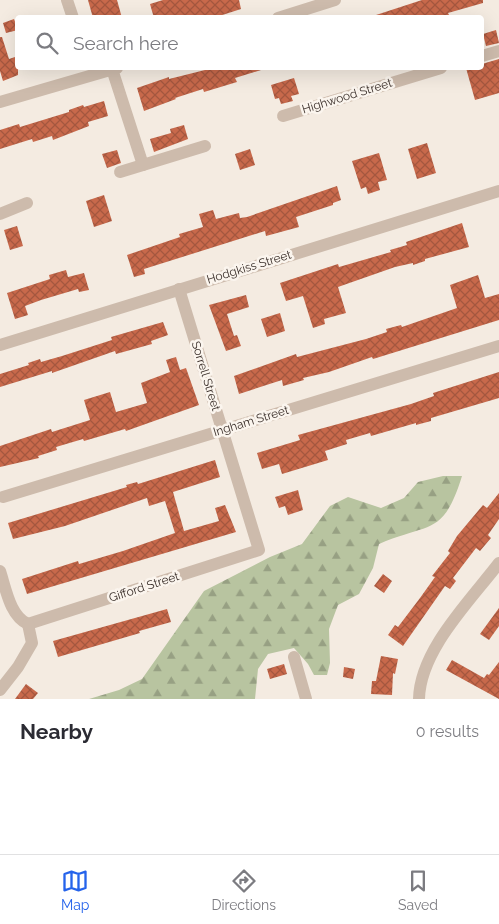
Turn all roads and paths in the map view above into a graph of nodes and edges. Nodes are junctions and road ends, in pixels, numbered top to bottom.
1 (67, 0) edge
2 (335, 0) edge
3 (72, 15) edge
4 (288, 15) edge
5 (499, 51) edge
6 (484, 55) edge
7 (115, 70) edge
8 (434, 70) edge
9 (89, 71) edge
10 (0, 102) edge
11 (283, 116) dead end
12 (205, 146) dead end
13 (143, 165) junction
14 (120, 172) dead end
15 (499, 191) edge
16 (27, 203) dead end
17 (0, 214) edge
18 (178, 289) junction
19 (0, 345) edge
20 (499, 346) edge
21 (222, 430) junction
22 (1, 495) edge
23 (260, 550) joint
24 (499, 563) edge
25 (0, 571) edge
26 (28, 624) junction
27 (294, 657) dead end
28 (0, 690) edge
29 (306, 699) edge
30 (419, 699) edge

1 - 3 street
2 - 4 street
5 - 6 street
7 - 13 street
8 - 11 street, Highwood Street
9 - 10 street
12 - 13 street
13 - 14 street
15 - 18 street, Hodgkiss Street
16 - 17 street
18 - 19 street, Hodgkiss Street
18 - 21 street, Sorrell Street
20 - 21 street, Ingham Street
21 - 22 street, Ingham Street
21 - 23 street, Sorrell Street
23 - 26 street, Gifford Street
24 - 30 street
25 - 26 street
26 - 28 street
27 - 29 street

